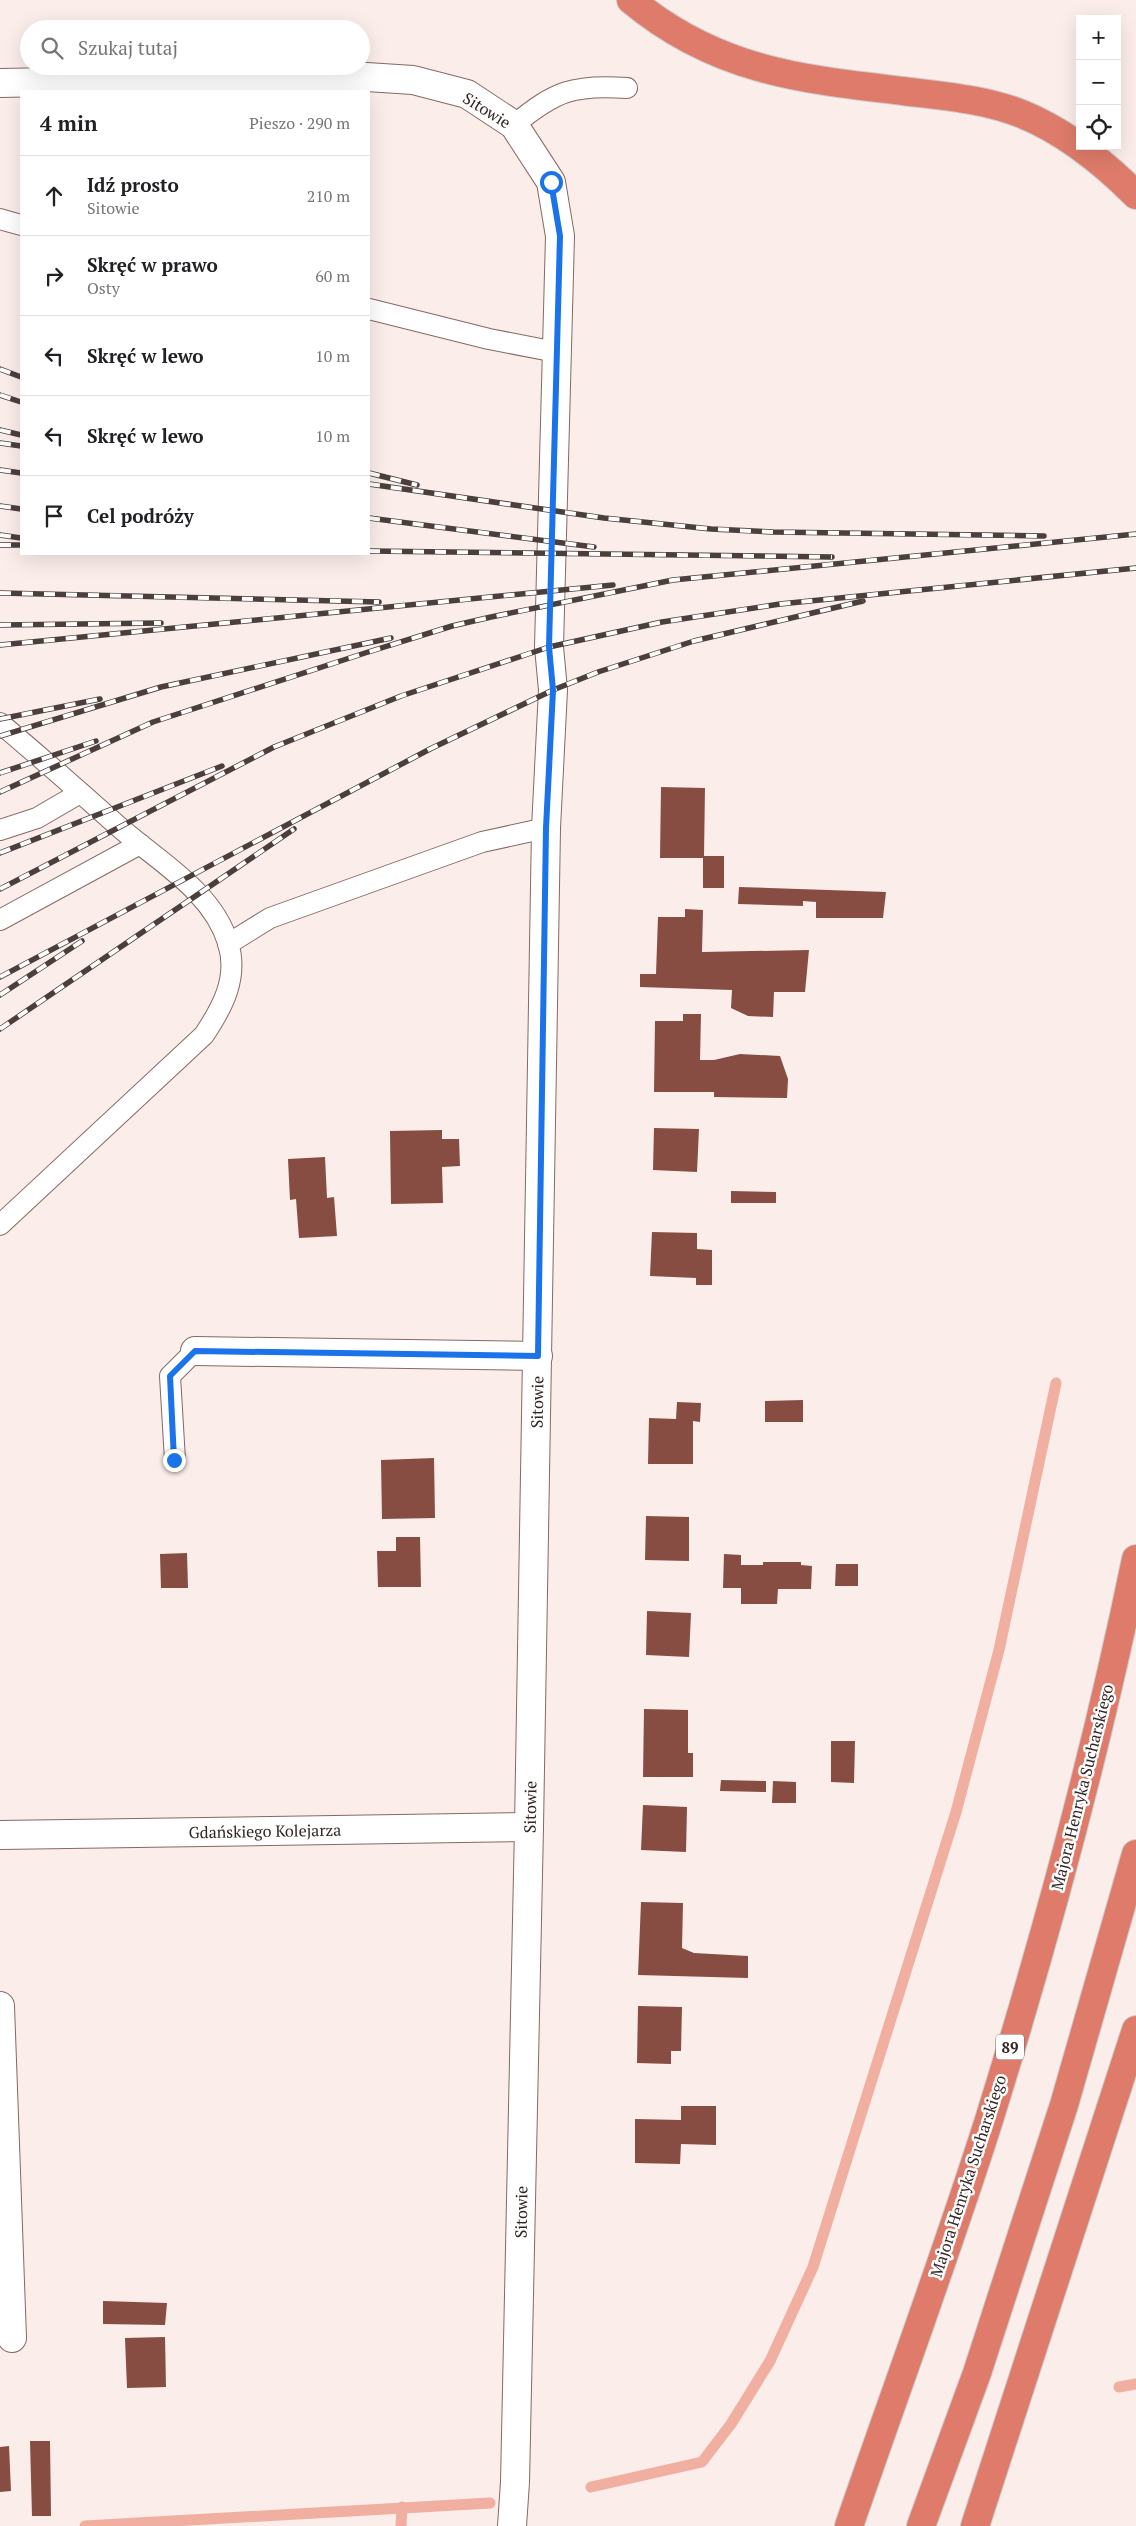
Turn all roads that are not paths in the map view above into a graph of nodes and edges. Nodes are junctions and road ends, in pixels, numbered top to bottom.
1 (631, 0) edge
2 (0, 83) edge
3 (627, 88) dead end
4 (514, 125) junction
5 (1136, 195) edge
6 (0, 219) edge
7 (20, 224) edge
8 (370, 310) edge
9 (556, 352) junction
10 (0, 724) edge
11 (80, 793) junction
12 (546, 828) junction
13 (0, 830) edge
14 (140, 844) junction
15 (0, 920) edge
16 (228, 944) junction
17 (0, 1224) edge
18 (195, 1351) joint
19 (538, 1356) junction
20 (174, 1460) dead end
21 (1136, 1559) edge
22 (529, 1827) junction
23 (0, 1835) edge
24 (1136, 1854) edge
25 (0, 2006) edge
26 (1136, 2030) edge
27 (12, 2338) dead end
28 (512, 2526) edge
29 (849, 2526) edge
30 (921, 2526) edge
31 (975, 2526) edge

1 - 5 highway
2 - 4 street, Sitowie
3 - 4 lane
4 - 9 street, Sitowie
6 - 7 lane
8 - 9 lane
9 - 12 street, Sitowie
10 - 11 lane
11 - 13 lane
11 - 14 lane
12 - 16 lane
12 - 19 street, Sitowie
14 - 15 lane
14 - 16 lane
16 - 17 lane
18 - 19 street
18 - 20 lane
19 - 22 street, Sitowie
21 - 29 highway, Majora Henryka Sucharskiego / 89
22 - 23 street, Gdańskiego Kolejarza
22 - 28 street, Sitowie
24 - 30 highway
25 - 27 street
26 - 31 highway

